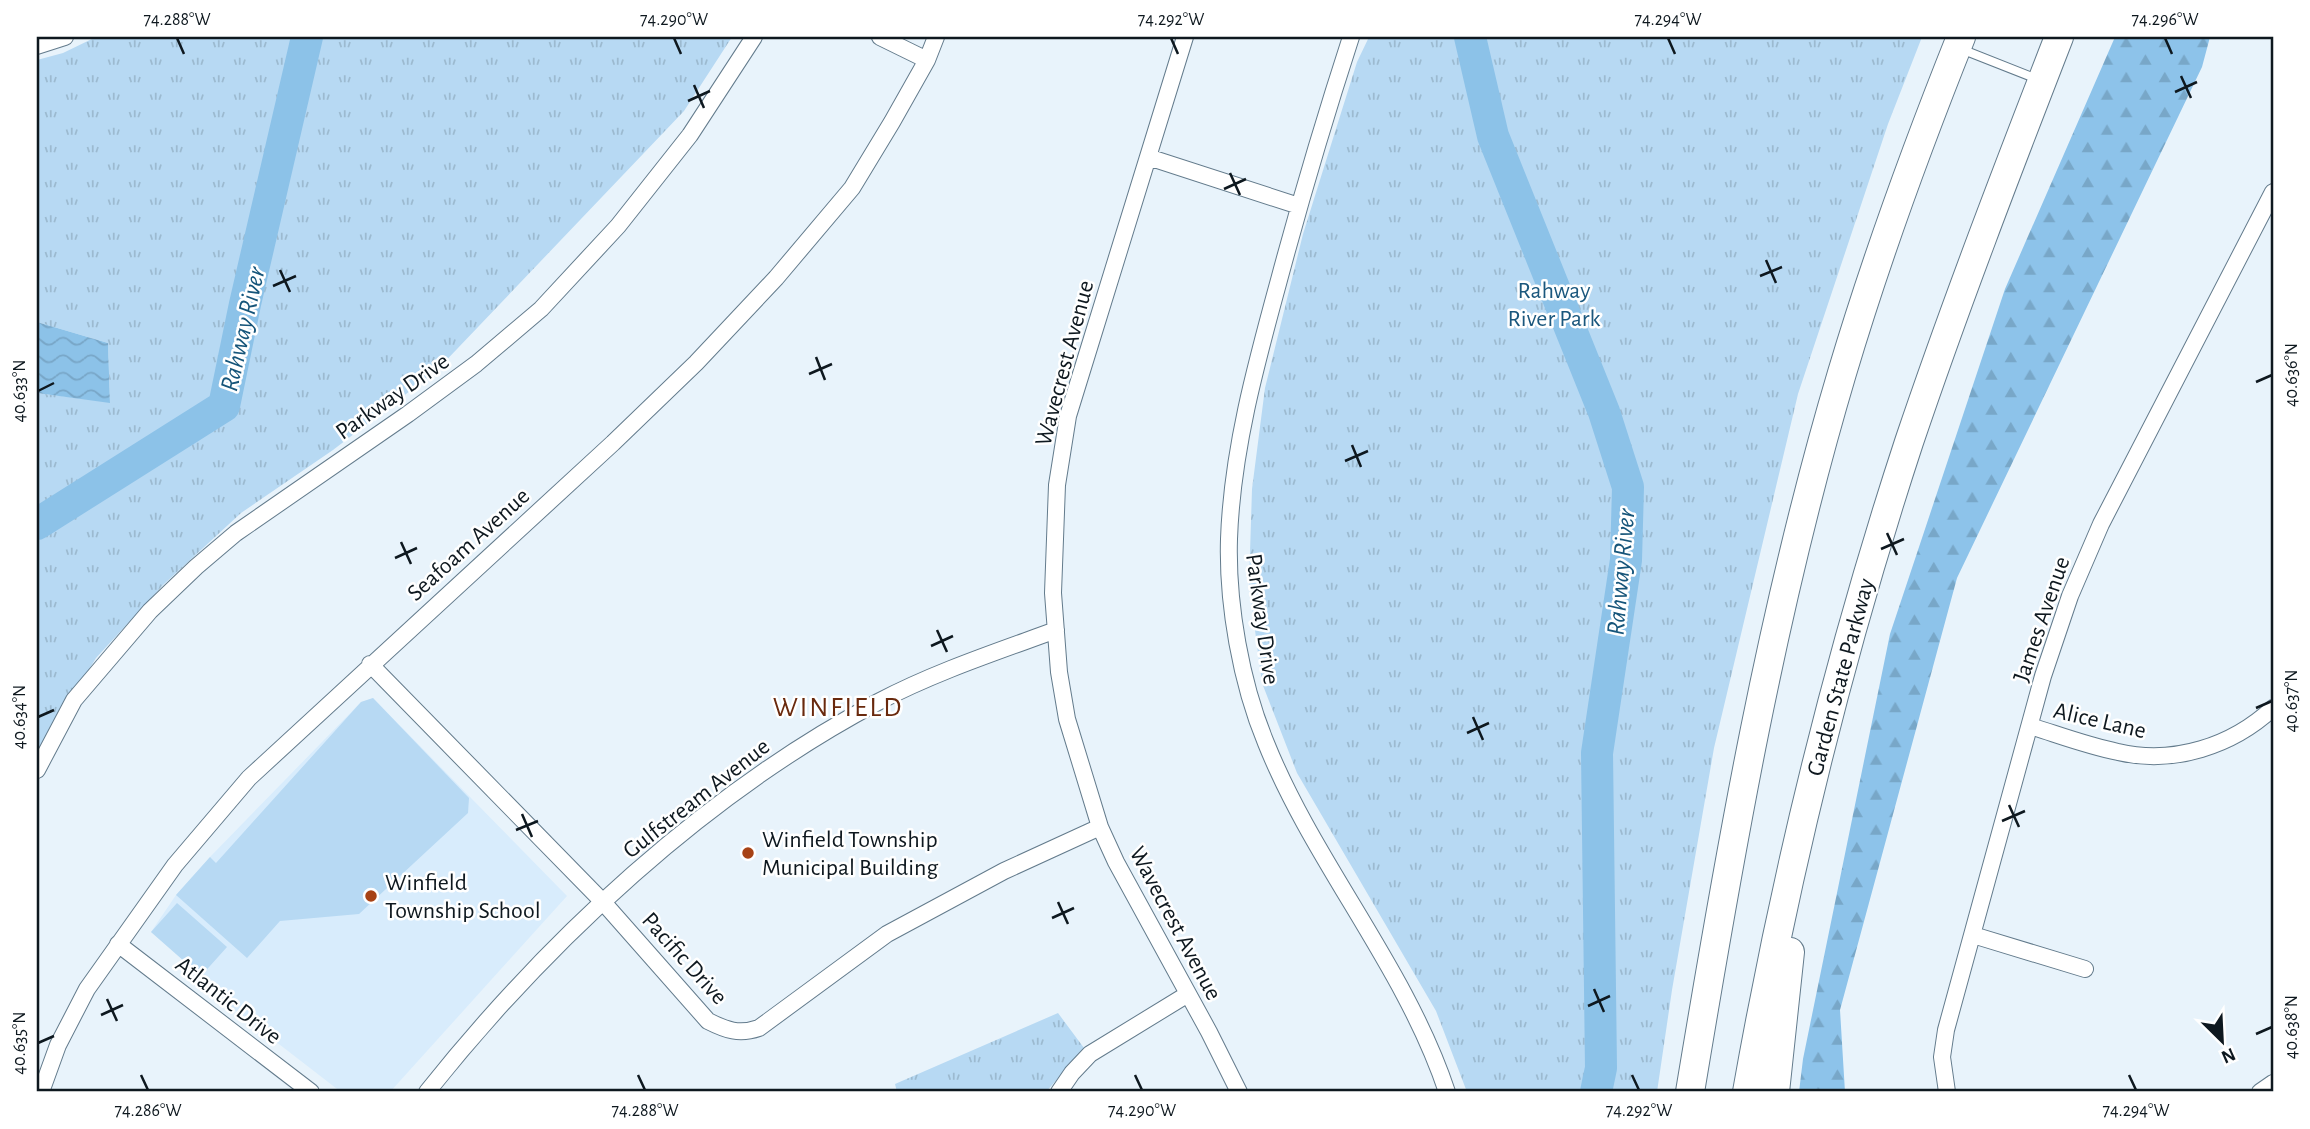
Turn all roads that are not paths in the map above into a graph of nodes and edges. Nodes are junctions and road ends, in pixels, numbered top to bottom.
1 (65, 37) edge
2 (754, 37) edge
3 (880, 37) edge
4 (936, 37) edge
5 (1185, 37) edge
6 (1351, 37) edge
7 (2059, 37) edge
8 (2065, 37) edge
9 (1959, 42) edge
10 (37, 46) edge
11 (927, 60) junction
12 (2042, 81) junction
13 (1148, 157) junction
14 (2273, 192) edge
15 (1299, 206) junction
16 (1056, 630) junction
17 (370, 664) junction
18 (2273, 708) edge
19 (2029, 726) junction
20 (1817, 759) junction
21 (37, 770) edge
22 (1100, 827) junction
23 (603, 902) junction
24 (1973, 934) junction
25 (118, 944) junction
26 (2085, 969) dead end
27 (1188, 994) junction
28 (2273, 1083) edge
29 (41, 1092) edge
30 (311, 1092) edge
31 (427, 1092) edge
32 (1059, 1092) edge
33 (1240, 1092) edge
34 (1447, 1092) edge
35 (1690, 1092) edge
36 (1747, 1092) edge
37 (1775, 1092) edge
38 (1947, 1092) edge
39 (2260, 1092) edge

1 - 10 street
2 - 21 street, Parkway Drive
3 - 11 street
4 - 11 street, Seafoam Avenue
5 - 13 street, Wavecrest Avenue
6 - 15 street, Parkway Drive
7 - 12 highway, Garden State Parkway
8 - 12 lane
9 - 12 lane
9 - 35 highway
11 - 17 street, Seafoam Avenue
12 - 20 highway, Garden State Parkway
13 - 15 street
13 - 16 street, Wavecrest Avenue
14 - 19 street, James Avenue
15 - 34 street, Parkway Drive
16 - 22 street, Wavecrest Avenue
16 - 23 street, Gulfstream Avenue
17 - 23 street, Pacific Drive
17 - 25 street, Seafoam Avenue
18 - 19 street, Alice Lane
19 - 24 street, James Avenue
20 - 36 highway, Garden State Parkway
20 - 37 highway
22 - 23 street, Pacific Drive
22 - 27 street, Wavecrest Avenue
23 - 31 street, Gulfstream Avenue
24 - 26 street
24 - 38 street, James Avenue
25 - 29 street, Seafoam Avenue
25 - 30 street, Atlantic Drive
27 - 32 street
27 - 33 street, Wavecrest Avenue
28 - 39 street

